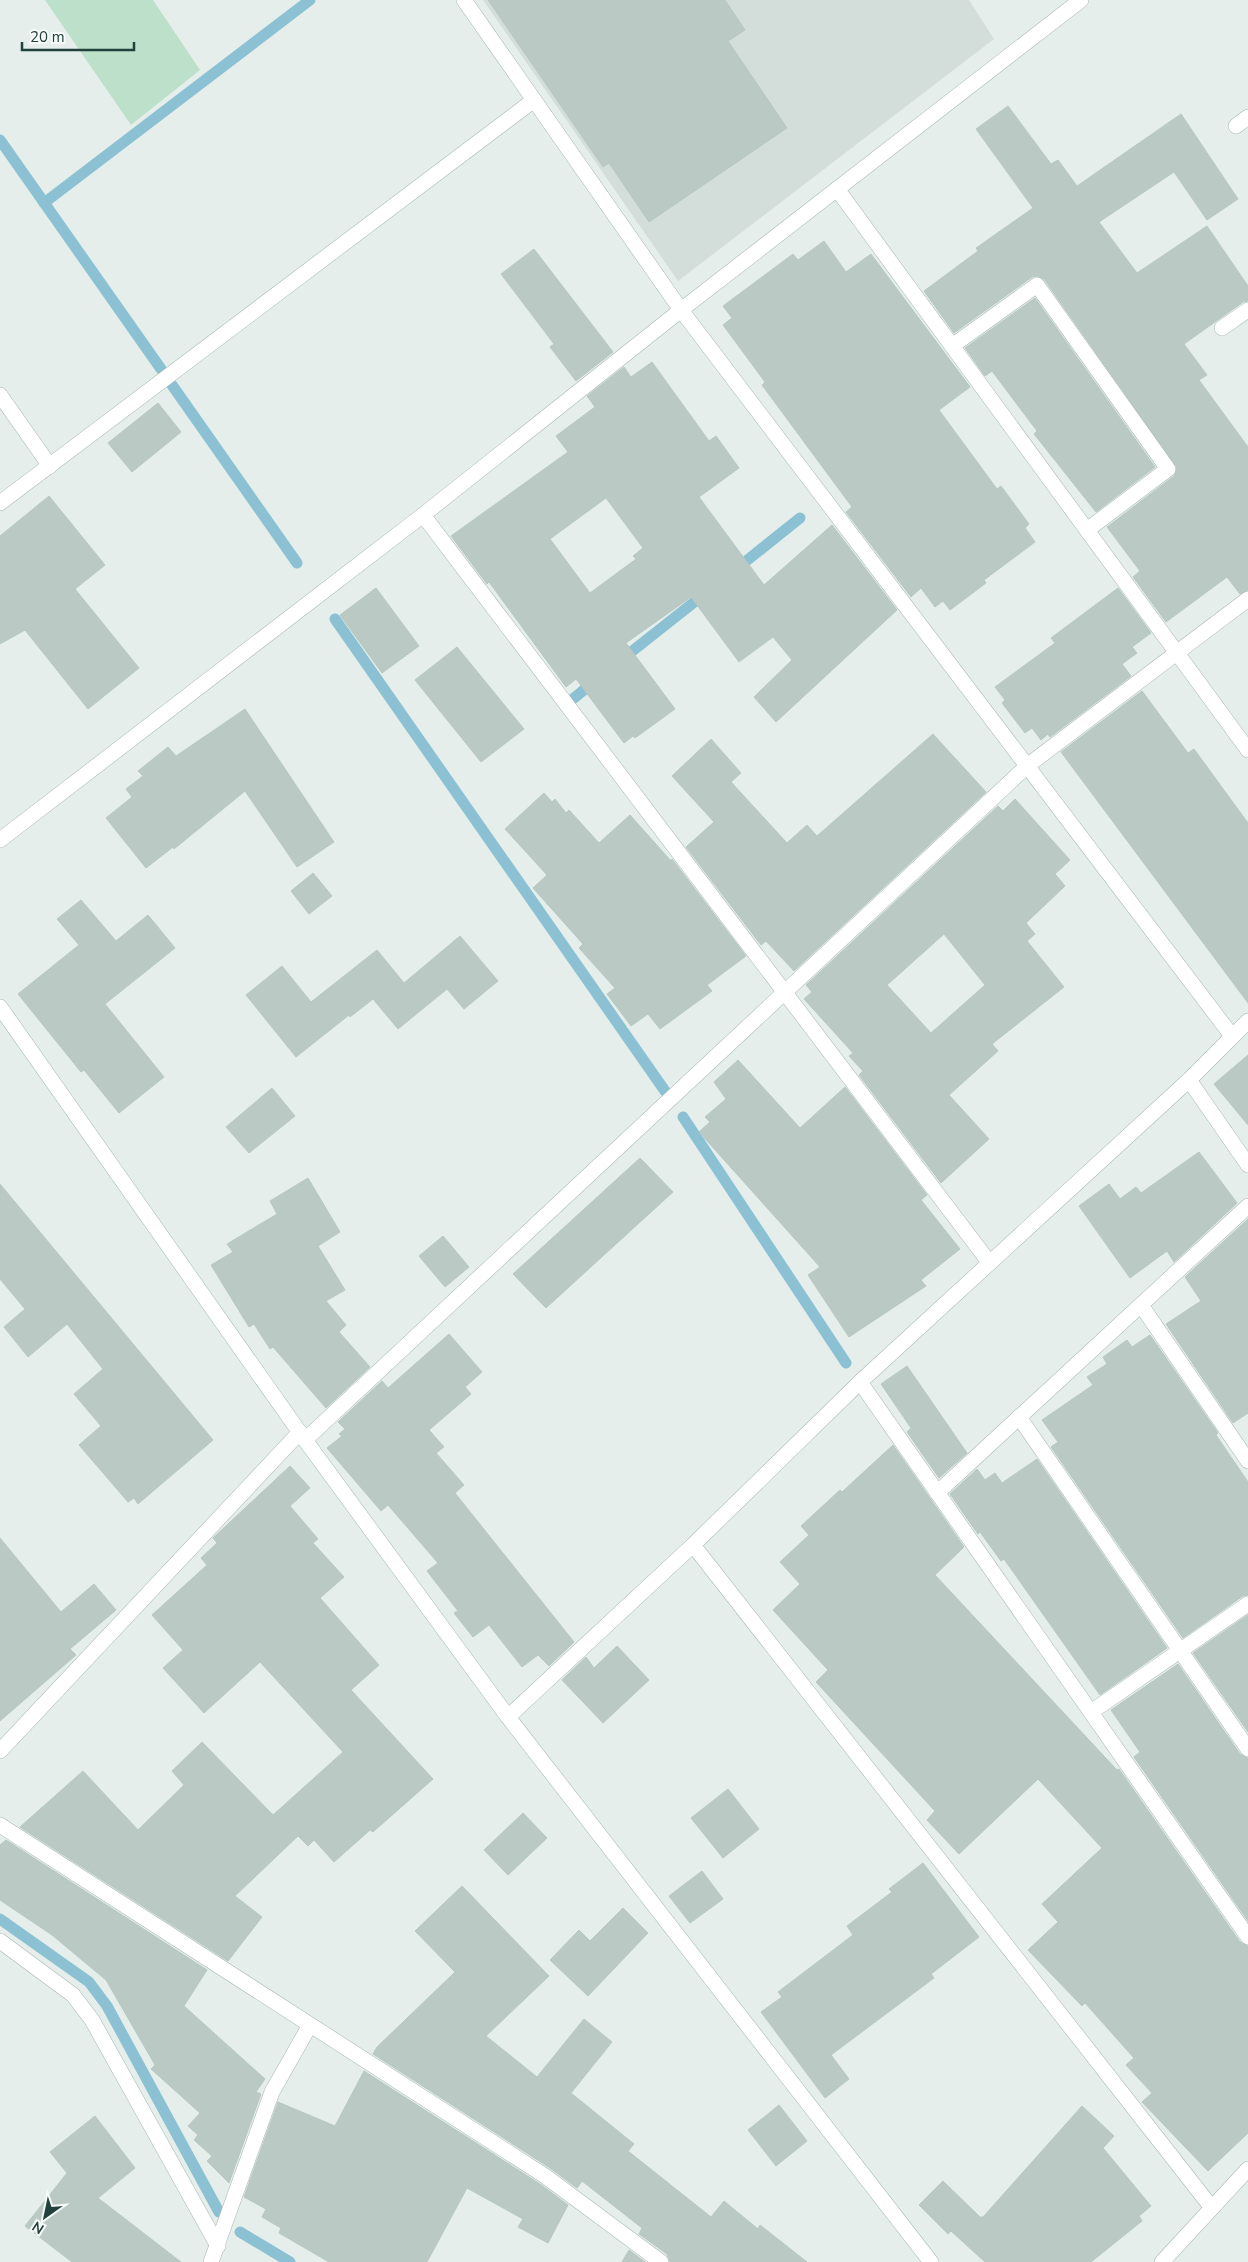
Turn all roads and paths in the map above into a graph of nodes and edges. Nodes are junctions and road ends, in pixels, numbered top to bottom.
1 (464, 0) edge
2 (1080, 0) edge
3 (534, 100) junction
4 (837, 188) junction
5 (681, 310) junction
6 (1248, 310) edge
7 (1222, 328) dead end
8 (952, 346) junction
9 (0, 395) edge
10 (50, 466) junction
11 (0, 503) edge
12 (423, 515) junction
13 (1087, 530) junction
14 (1248, 599) edge
15 (1177, 653) junction
16 (1248, 750) edge
17 (1027, 766) junction
18 (0, 840) edge
19 (785, 993) junction
20 (0, 1007) edge
21 (1248, 1021) edge
22 (1232, 1036) junction
23 (1189, 1080) junction
24 (1248, 1165) edge
25 (1248, 1206) edge
26 (989, 1262) junction
27 (1141, 1305) junction
28 (860, 1382) junction
29 (1018, 1417) junction
30 (303, 1436) junction
31 (1248, 1461) edge
32 (937, 1493) junction
33 (693, 1545) junction
34 (1248, 1604) edge
35 (1180, 1651) junction
36 (1091, 1712) junction
37 (508, 1717) junction
38 (1248, 1750) edge
39 (0, 1751) edge
40 (0, 1825) edge
41 (1248, 1937) edge
42 (0, 1941) edge
43 (310, 2025) junction
44 (1248, 2169) edge
45 (1212, 2208) junction
46 (218, 2246) junction
47 (211, 2262) edge
48 (661, 2262) edge
49 (931, 2262) edge
50 (1162, 2262) edge

1 - 3 street
2 - 4 street
3 - 5 street
3 - 10 street
4 - 5 street
4 - 8 street
5 - 12 street
5 - 17 street
6 - 7 street
8 - 13 street
8 - 13 street
9 - 10 street
10 - 11 street
12 - 18 street
12 - 19 street
13 - 15 street
14 - 15 street
15 - 16 street
15 - 17 street
17 - 19 street
17 - 22 street
19 - 26 street
19 - 30 street
20 - 30 street
21 - 22 street
22 - 23 street
23 - 24 street
23 - 26 street
25 - 27 street
26 - 28 street
27 - 29 street
27 - 31 street
28 - 32 street
28 - 33 street
29 - 32 street
29 - 35 street
30 - 37 street
30 - 39 street
32 - 36 street
33 - 37 street
33 - 45 street
34 - 35 street
35 - 36 street
35 - 38 street
36 - 41 street
37 - 49 street
40 - 43 street
42 - 46 street
43 - 46 street
43 - 48 street
44 - 45 street
45 - 50 street
46 - 47 street

